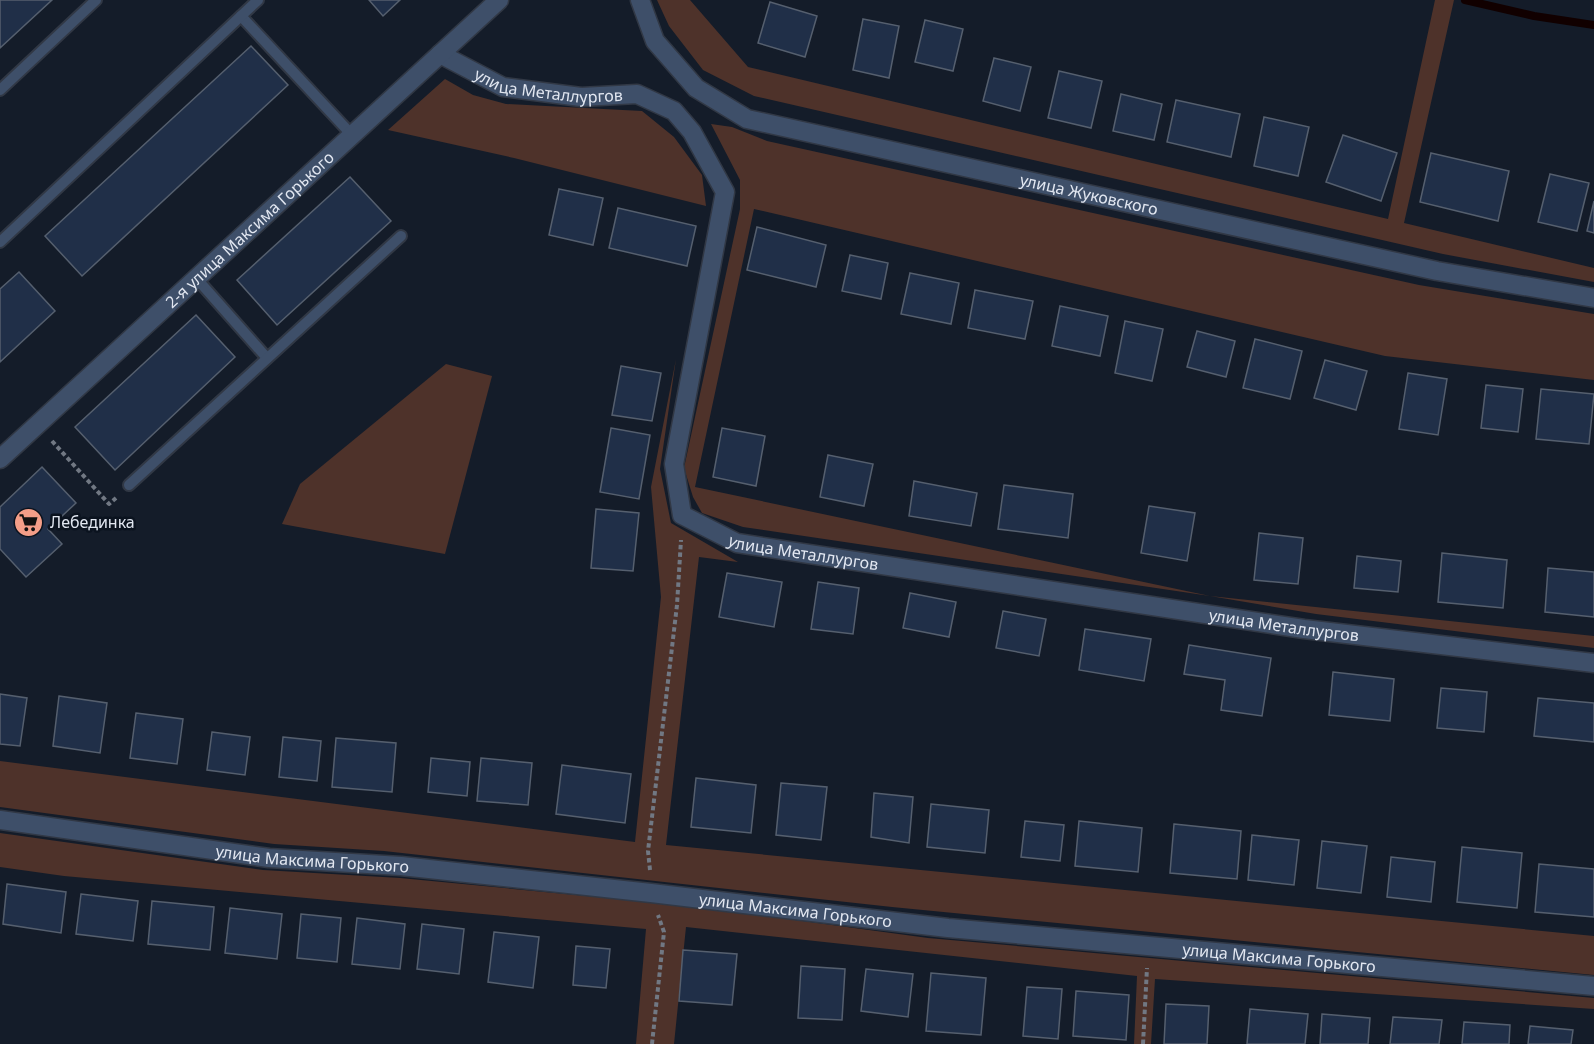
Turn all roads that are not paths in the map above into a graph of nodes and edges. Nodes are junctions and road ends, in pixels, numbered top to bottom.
1 (96, 0) edge
2 (258, 0) edge
3 (499, 0) edge
4 (640, 0) edge
5 (241, 16) junction
6 (440, 54) junction
7 (696, 88) junction
8 (0, 90) edge
9 (674, 111) junction
10 (352, 135) junction
11 (401, 236) dead end
12 (0, 242) edge
13 (196, 279) junction
14 (1594, 298) edge
15 (267, 358) junction
16 (0, 459) edge
17 (129, 485) road end
18 (1594, 663) edge
19 (0, 820) edge
20 (1594, 986) edge

1 - 8 lane
2 - 5 lane
3 - 6 street, 2-я улица Максима Горького
4 - 7 street, улица Жуковского
5 - 10 lane
5 - 12 lane
6 - 9 street, улица Металлургов
6 - 10 street, 2-я улица Максима Горького
7 - 9 street
7 - 14 street, улица Жуковского
9 - 18 street, улица Металлургов
10 - 13 street, 2-я улица Максима Горького
11 - 15 lane
13 - 15 lane
13 - 16 street, 2-я улица Максима Горького
15 - 17 lane
19 - 20 street, улица Максима Горького

